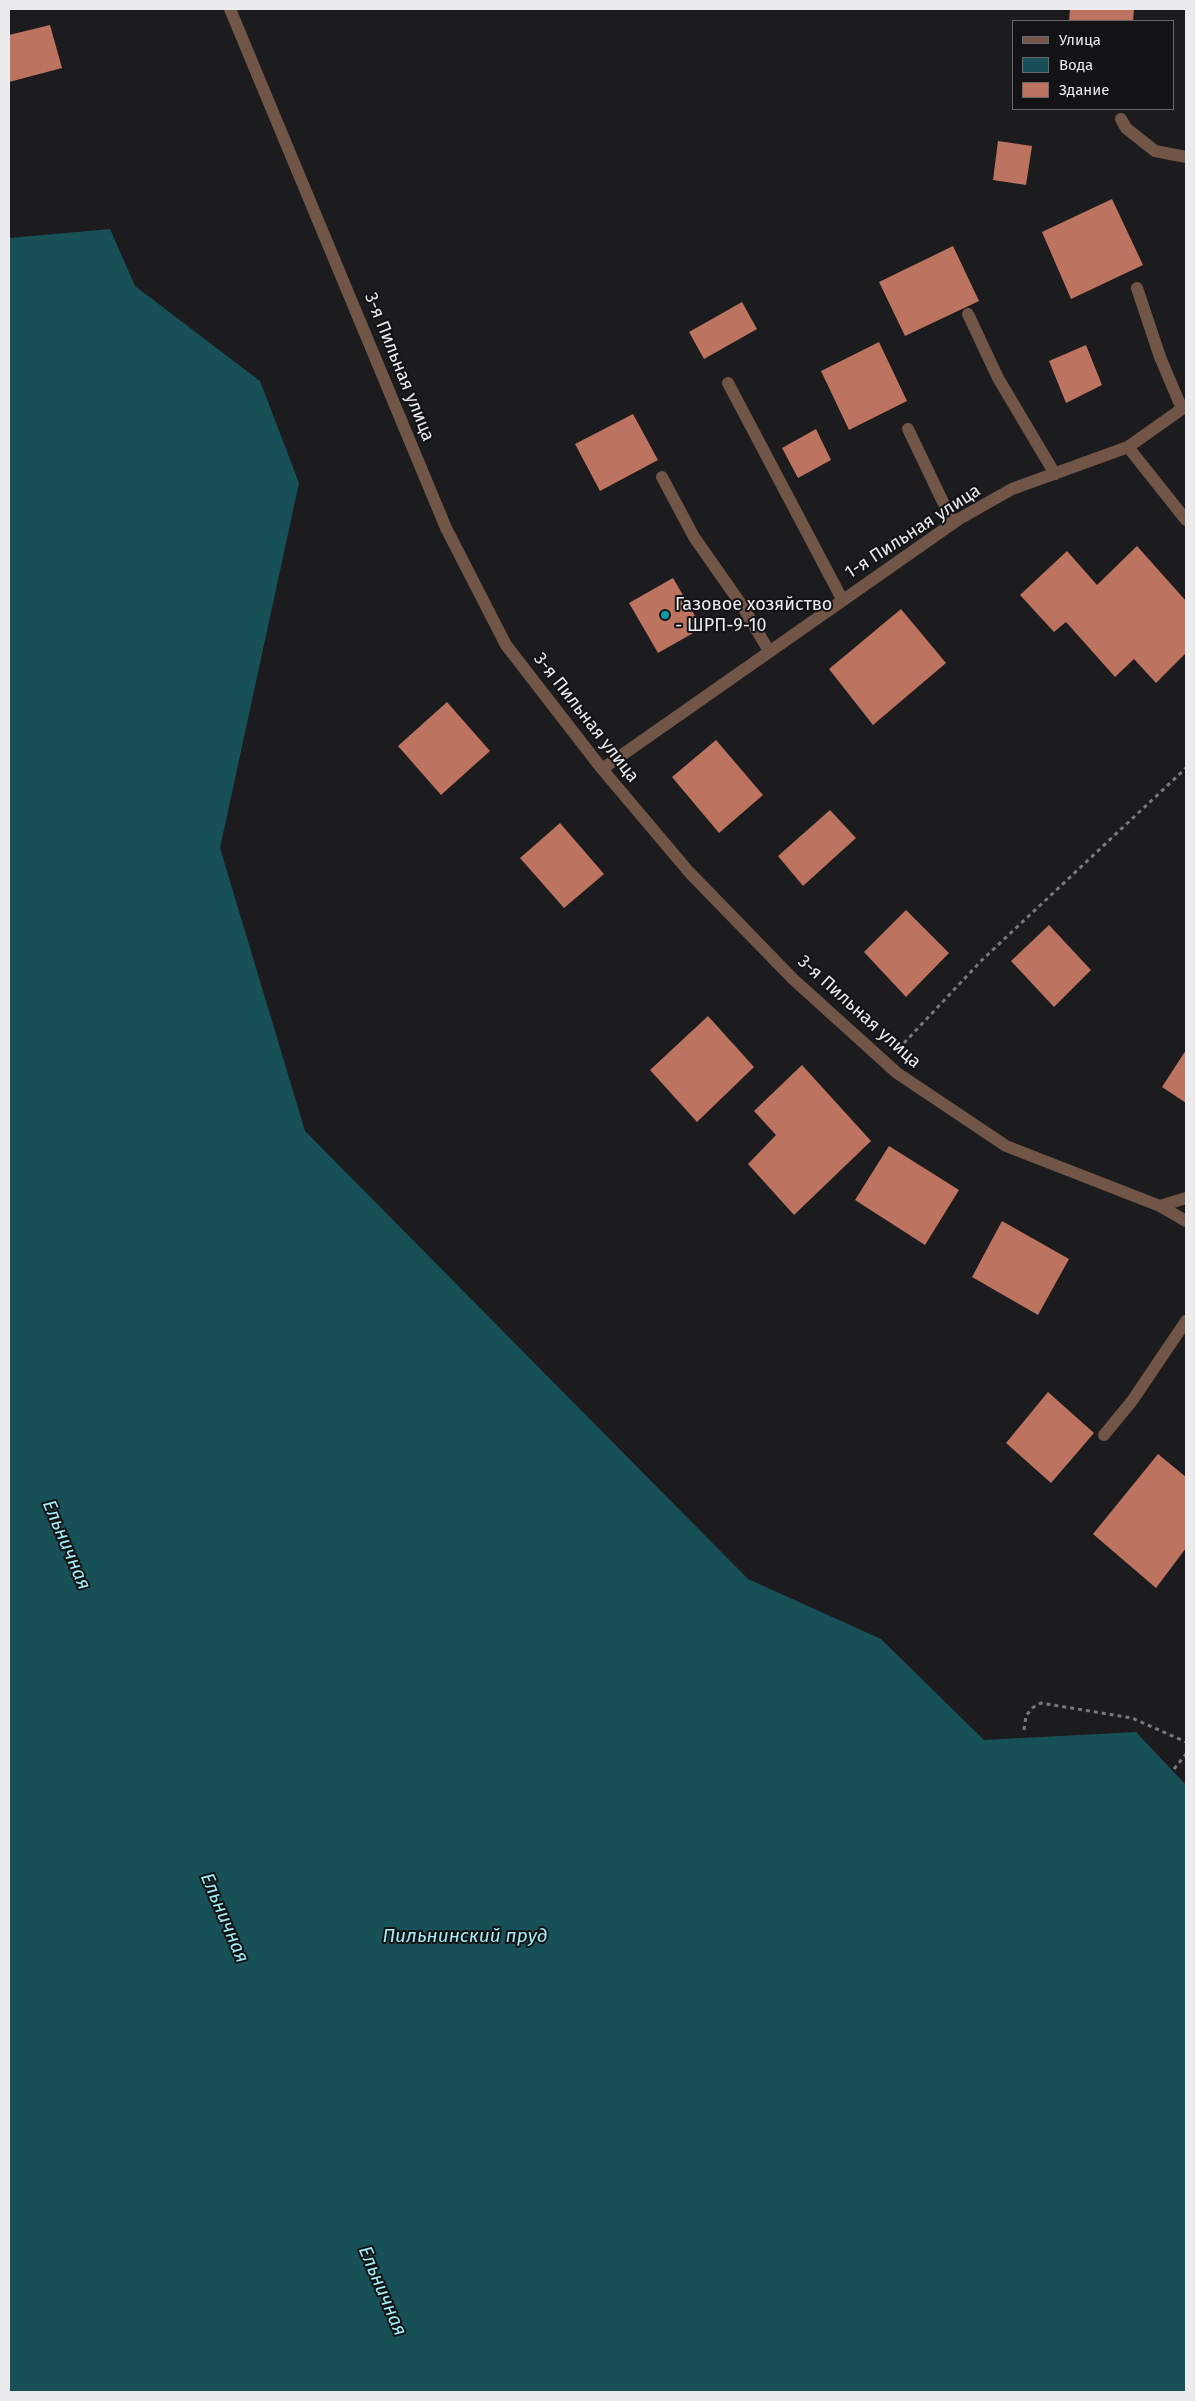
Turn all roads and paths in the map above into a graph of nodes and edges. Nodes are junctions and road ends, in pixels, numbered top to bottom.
1 (230, 9) edge
2 (1121, 119) dead end
3 (1186, 157) edge
4 (1137, 288) dead end
5 (968, 314) dead end
6 (728, 383) dead end
7 (1184, 408) edge
8 (908, 429) dead end
9 (1128, 447) junction
10 (1055, 474) junction
11 (662, 477) dead end
12 (1186, 520) edge
13 (953, 523) junction
14 (842, 599) junction
15 (769, 651) junction
16 (1186, 768) edge
17 (602, 769) junction
18 (886, 1063) junction
19 (1186, 1198) edge
20 (1160, 1206) junction
21 (1186, 1221) edge
22 (1186, 1321) edge
23 (1104, 1435) dead end
24 (1024, 1730) dead end
25 (1186, 1742) edge
26 (1186, 1754) edge
27 (1174, 1769) dead end

1 - 17 street, 3-я Пильная улица
2 - 3 street
4 - 7 street
5 - 10 street
6 - 14 street
7 - 9 street, 1-я Пильная улица
8 - 13 street
9 - 10 street, 1-я Пильная улица
9 - 12 street
10 - 13 street, 1-я Пильная улица
11 - 15 street
13 - 14 street, 1-я Пильная улица
14 - 15 street, 1-я Пильная улица
15 - 17 street, 1-я Пильная улица
16 - 18 path
17 - 18 street, 3-я Пильная улица
18 - 20 street, 3-я Пильная улица
19 - 20 street
20 - 21 street, 3-я Пильная улица
22 - 23 street
24 - 25 path
26 - 27 path

